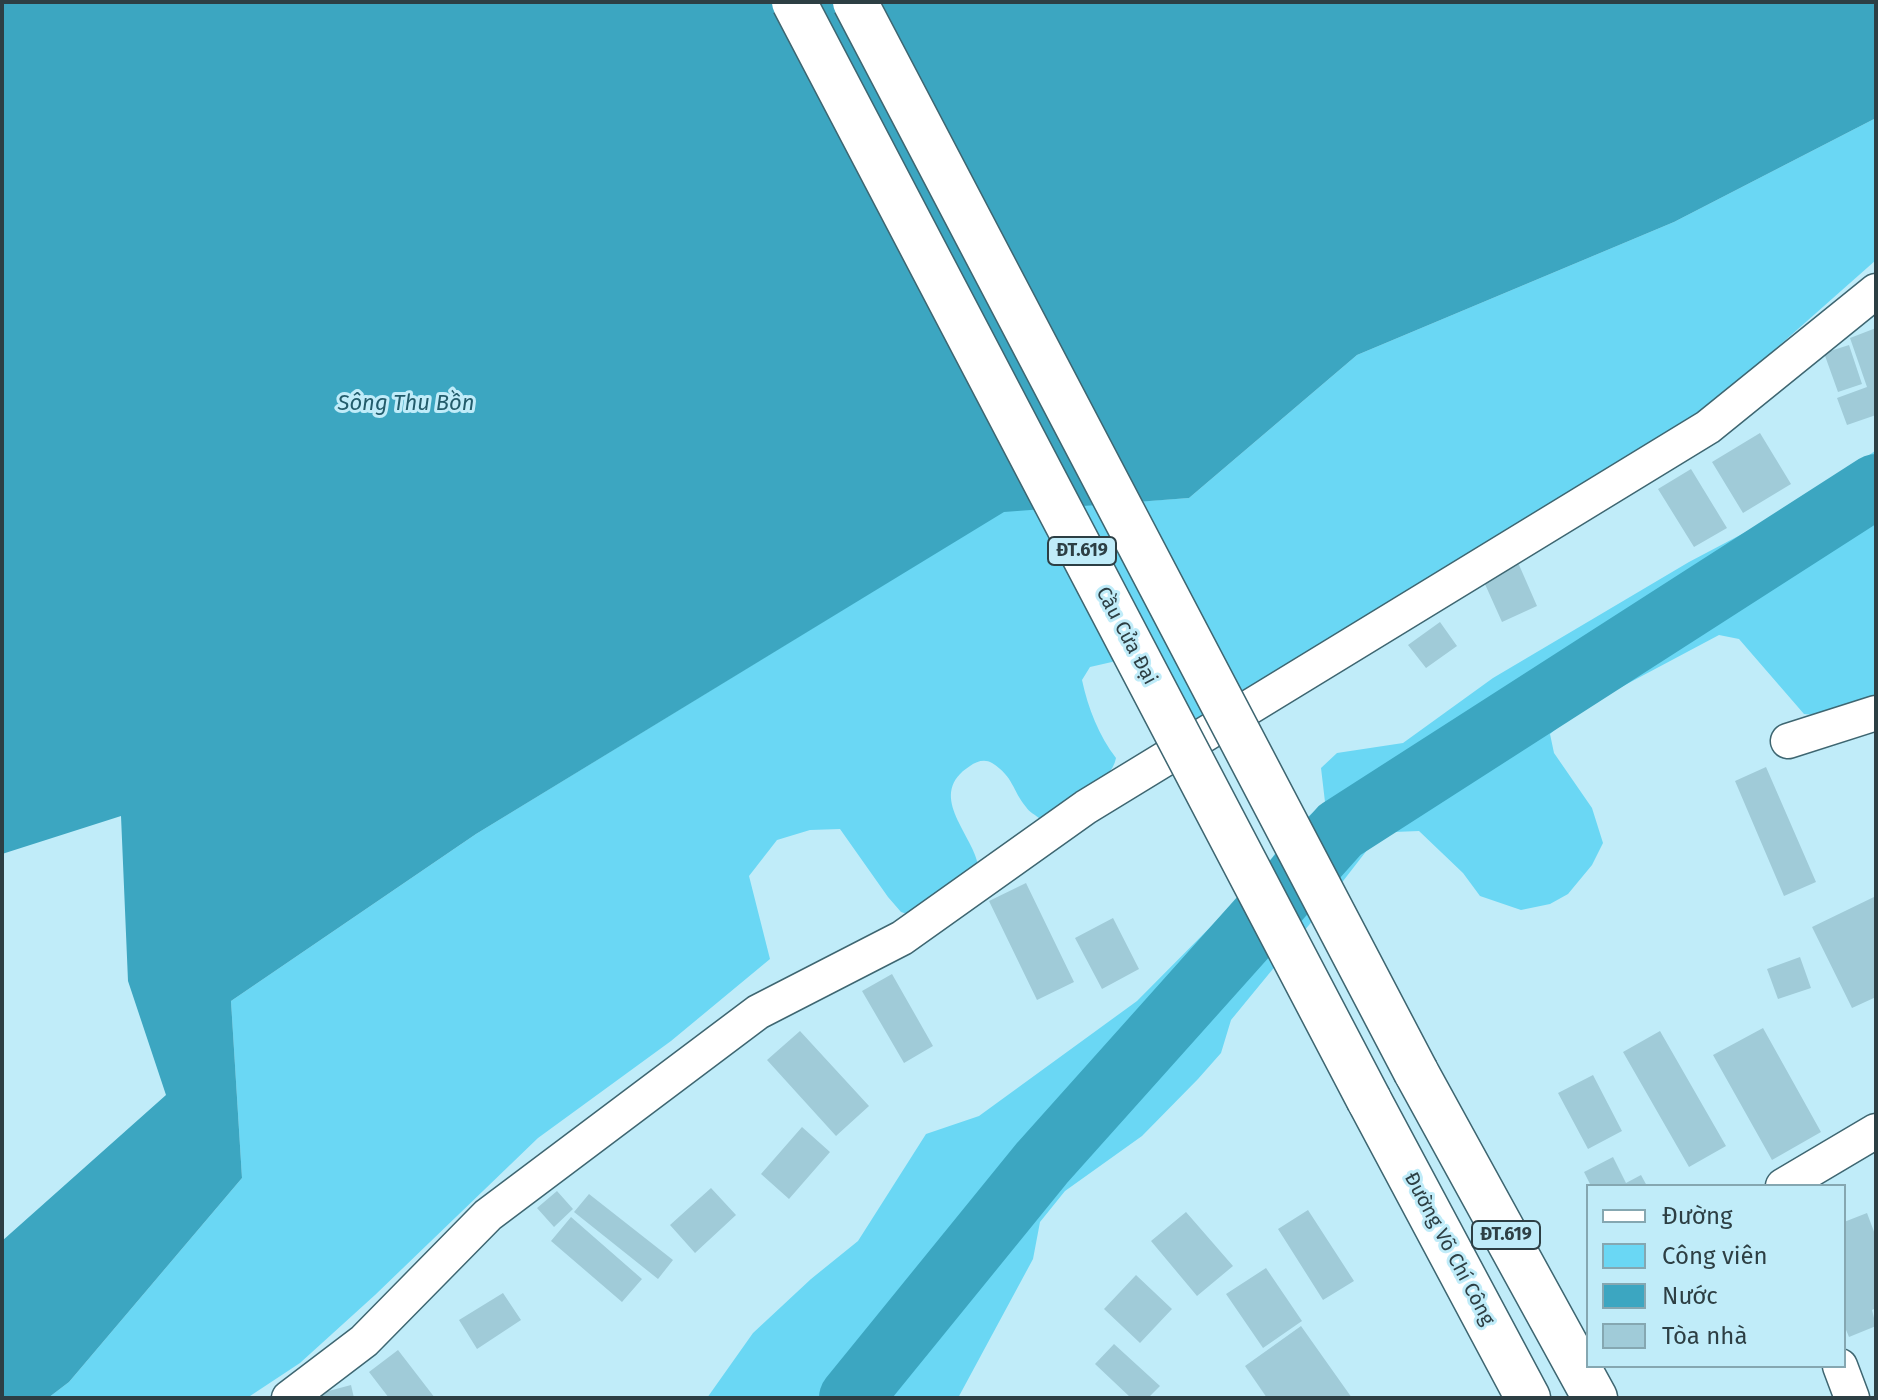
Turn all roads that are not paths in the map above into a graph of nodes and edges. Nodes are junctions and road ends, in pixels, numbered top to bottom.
1 (794, 2) edge
2 (855, 2) edge
3 (1876, 291) edge
4 (1876, 713) edge
5 (1788, 741) dead end
6 (1369, 1100) joint
7 (1876, 1131) edge
8 (1786, 1184) edge
9 (1841, 1368) edge
10 (289, 1398) edge
11 (1528, 1398) edge
12 (1595, 1398) edge
13 (1852, 1398) edge

1 - 6 main road, Cầu Cửa Đại / ĐT.619, bridge
2 - 12 main road, ĐT.619, bridge
3 - 10 street
4 - 5 street
6 - 11 main road, Đường Võ Chí Công / ĐT.619
7 - 8 street
9 - 13 street

